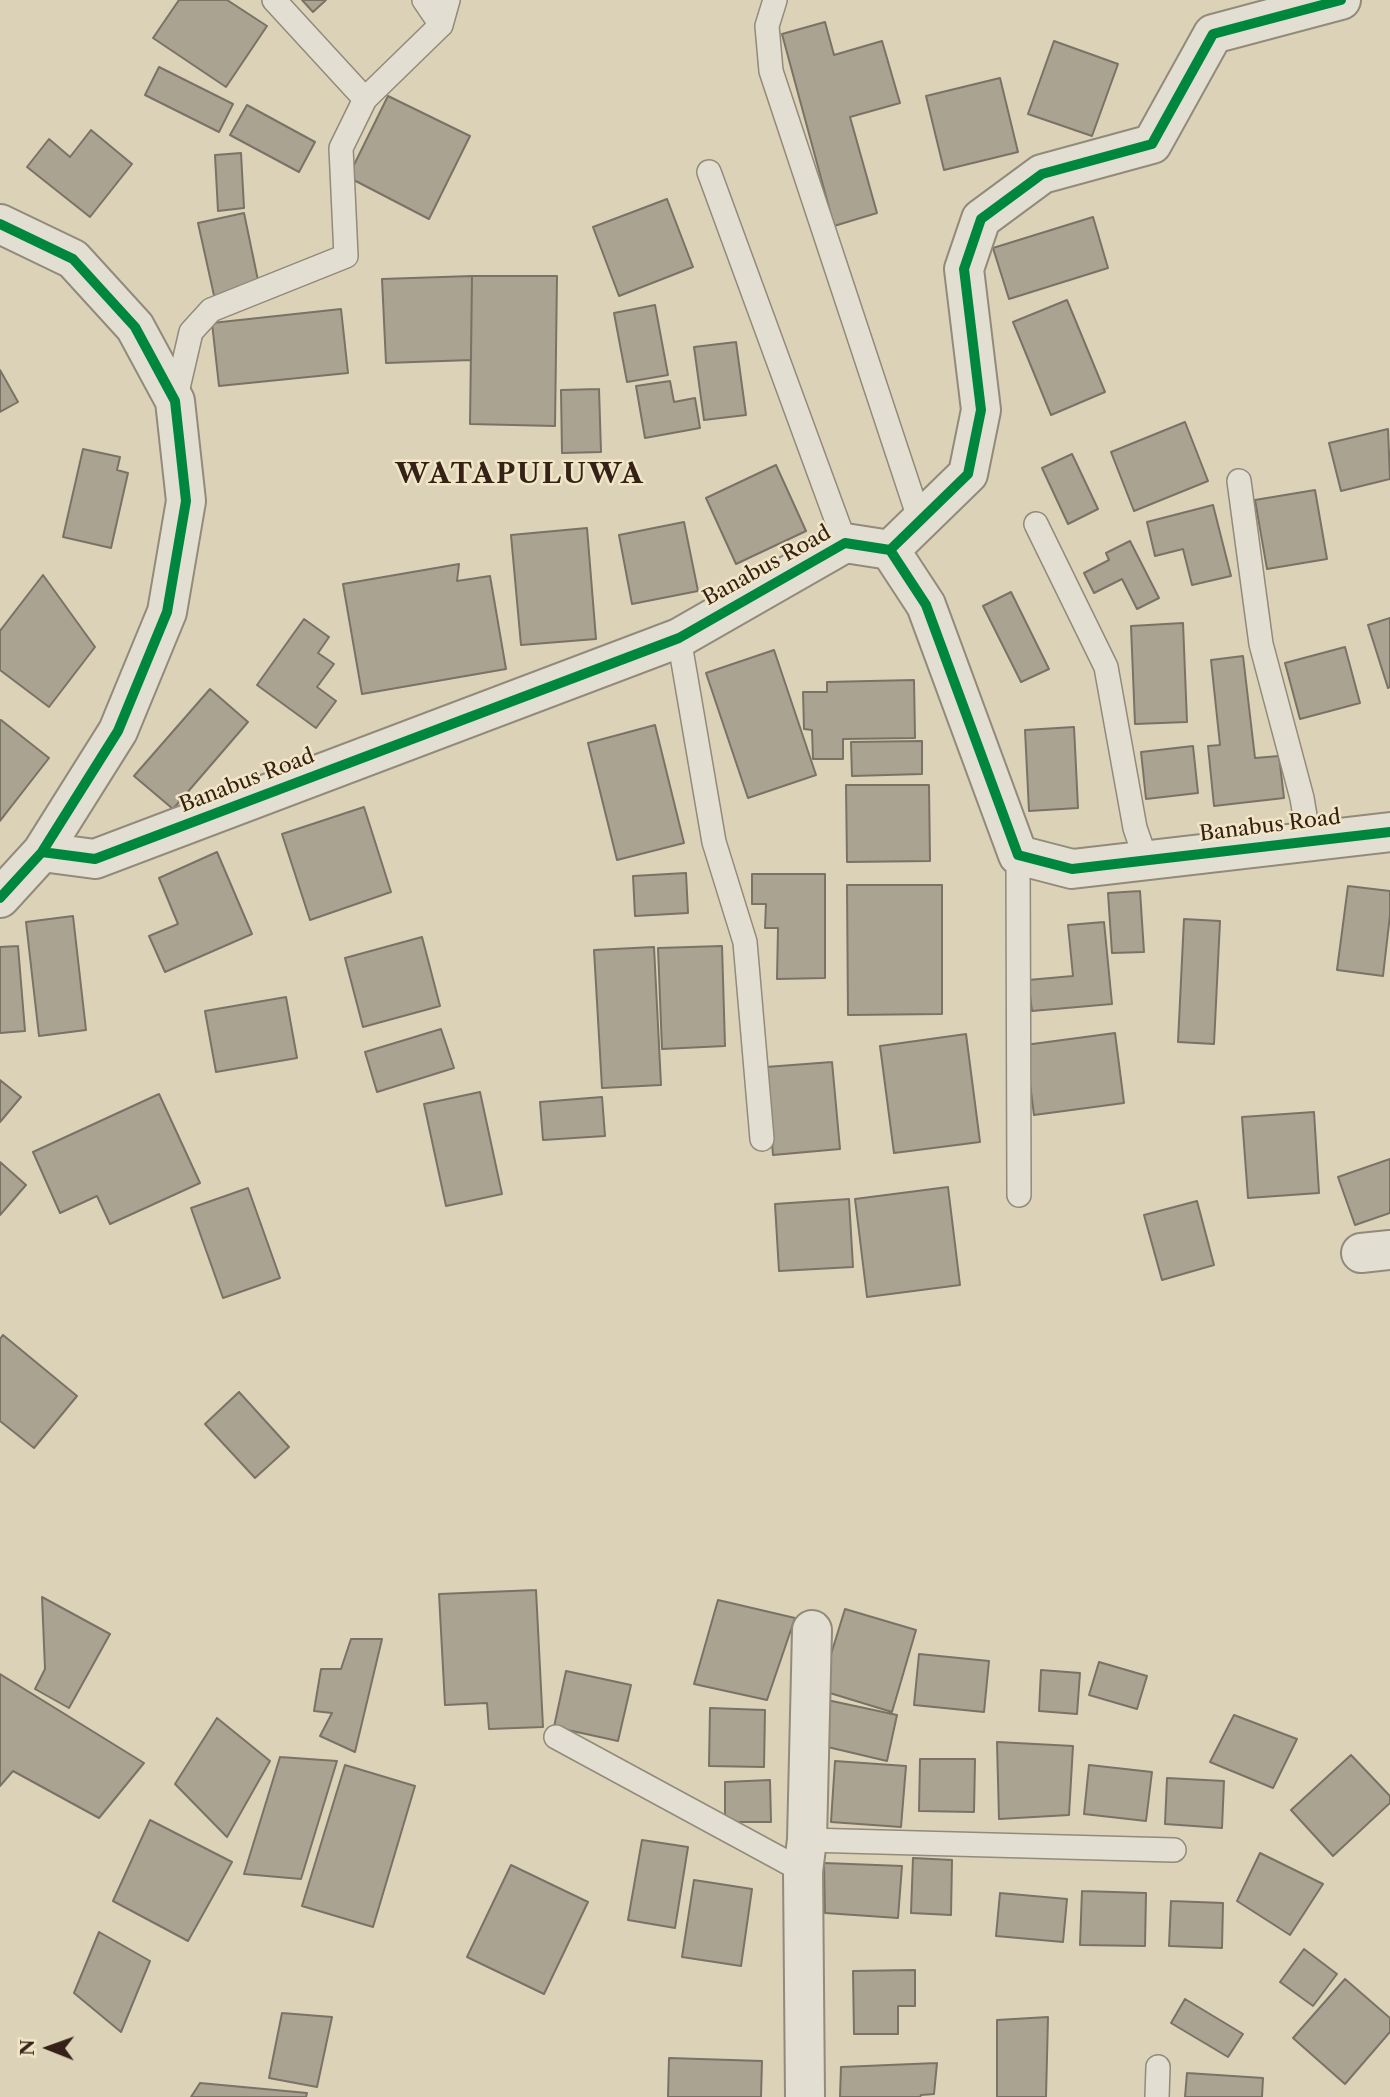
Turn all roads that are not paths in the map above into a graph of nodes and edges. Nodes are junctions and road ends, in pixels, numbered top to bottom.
1 (274, 0) edge
2 (424, 0) edge
3 (449, 0) edge
4 (775, 0) edge
5 (1341, 0) edge
6 (441, 25) junction
7 (365, 99) junction
8 (709, 173) dead end
9 (0, 224) edge
10 (175, 401) junction
11 (1239, 481) dead end
12 (920, 521) junction
13 (1036, 524) dead end
14 (845, 543) junction
15 (890, 550) junction
16 (679, 638) junction
17 (1390, 832) edge
18 (1309, 840) junction
19 (42, 852) junction
20 (1018, 855) junction
21 (1146, 860) junction
22 (0, 898) edge
23 (762, 1139) dead end
24 (1019, 1195) dead end
25 (812, 1630) dead end
26 (556, 1737) dead end
27 (1174, 1850) dead end
28 (805, 1856) junction
29 (1158, 2067) dead end
30 (805, 2097) edge
31 (1157, 2097) edge

1 - 7 lane
2 - 6 lane
3 - 6 lane
4 - 12 lane
5 - 12 street
6 - 7 lane
7 - 10 lane
8 - 14 lane
9 - 10 street
10 - 19 street
11 - 18 lane
12 - 15 street
13 - 21 lane
14 - 15 street, Banabus Road
14 - 16 street, Banabus Road
15 - 20 street
16 - 19 street, Banabus Road
16 - 23 lane
17 - 18 street, Banabus Road
18 - 21 street, Banabus Road
19 - 22 street
20 - 21 street, Banabus Road
20 - 24 lane
25 - 28 street
26 - 28 lane
27 - 28 lane
28 - 30 street
29 - 31 lane

